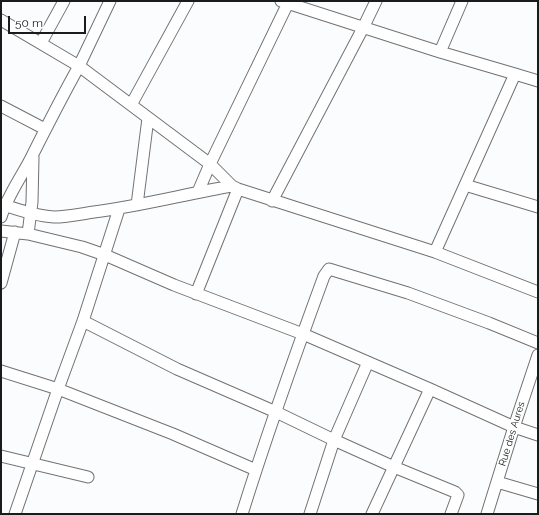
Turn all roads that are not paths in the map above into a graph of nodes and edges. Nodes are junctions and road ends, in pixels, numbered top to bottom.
1 (64, 1) edge
2 (110, 1) edge
3 (188, 1) edge
4 (376, 1) edge
5 (462, 1) edge
6 (286, 2) edge
7 (1, 20) edge
8 (363, 28) junction
9 (41, 43) junction
10 (440, 52) junction
11 (79, 66) junction
12 (515, 74) junction
13 (538, 81) edge
14 (1, 106) edge
15 (132, 106) junction
16 (148, 118) junction
17 (45, 129) junction
18 (33, 154) junction
19 (210, 164) junction
20 (465, 185) junction
21 (235, 187) junction
22 (198, 192) junction
23 (272, 201) junction
24 (3, 204) edge
25 (137, 205) junction
26 (538, 207) edge
27 (119, 209) junction
28 (31, 214) junction
29 (1, 217) edge
30 (1, 231) edge
31 (15, 232) junction
32 (28, 234) junction
33 (435, 252) junction
34 (105, 255) junction
35 (1, 283) edge
36 (538, 292) edge
37 (196, 294) junction
38 (83, 321) junction
39 (303, 334) junction
40 (538, 343) edge
41 (538, 355) edge
42 (368, 362) junction
43 (535, 370) edge
44 (1, 371) edge
45 (58, 389) junction
46 (430, 389) junction
47 (276, 412) junction
48 (514, 427) junction
49 (538, 435) edge
50 (334, 440) junction
51 (1, 456) edge
52 (33, 465) junction
53 (394, 467) junction
54 (256, 470) junction
55 (88, 477) dead end
56 (497, 482) junction
57 (538, 494) edge
58 (15, 514) edge
59 (242, 514) edge
60 (310, 514) edge
61 (372, 514) edge
62 (451, 514) edge
63 (487, 514) edge

1 - 9 street
2 - 11 street
3 - 15 street
4 - 8 street
5 - 10 street
6 - 8 street
6 - 19 street
7 - 9 street
8 - 10 street
8 - 23 street
9 - 11 street
10 - 12 street
11 - 15 street
11 - 17 street
12 - 13 street
12 - 20 street
14 - 17 street
15 - 16 street
16 - 19 street
16 - 25 street
17 - 18 street
18 - 24 street
18 - 28 street
19 - 21 street
19 - 22 street
20 - 26 street
20 - 33 street
21 - 22 street
21 - 23 street
21 - 37 street
22 - 25 street
23 - 33 street
24 - 28 street
24 - 29 street
25 - 27 street
27 - 28 street
27 - 34 street
28 - 32 street
30 - 31 street
31 - 32 street
31 - 35 street
32 - 34 street
33 - 36 street
34 - 37 street
34 - 38 street
37 - 39 street
38 - 45 street
38 - 47 street
39 - 40 street
39 - 42 street
39 - 47 street
41 - 43 street, Rue des Aures
42 - 46 street
42 - 50 street
43 - 48 street, Rue des Aures
44 - 45 street
45 - 52 street
45 - 54 street
46 - 48 street
46 - 53 street
47 - 50 street
47 - 54 street
48 - 49 street
48 - 56 street, Rue des Aures
50 - 53 street
50 - 60 street
51 - 52 street
52 - 55 street
52 - 58 street
53 - 61 street
53 - 62 street
54 - 59 street
56 - 57 street
56 - 63 street, Rue des Aures

